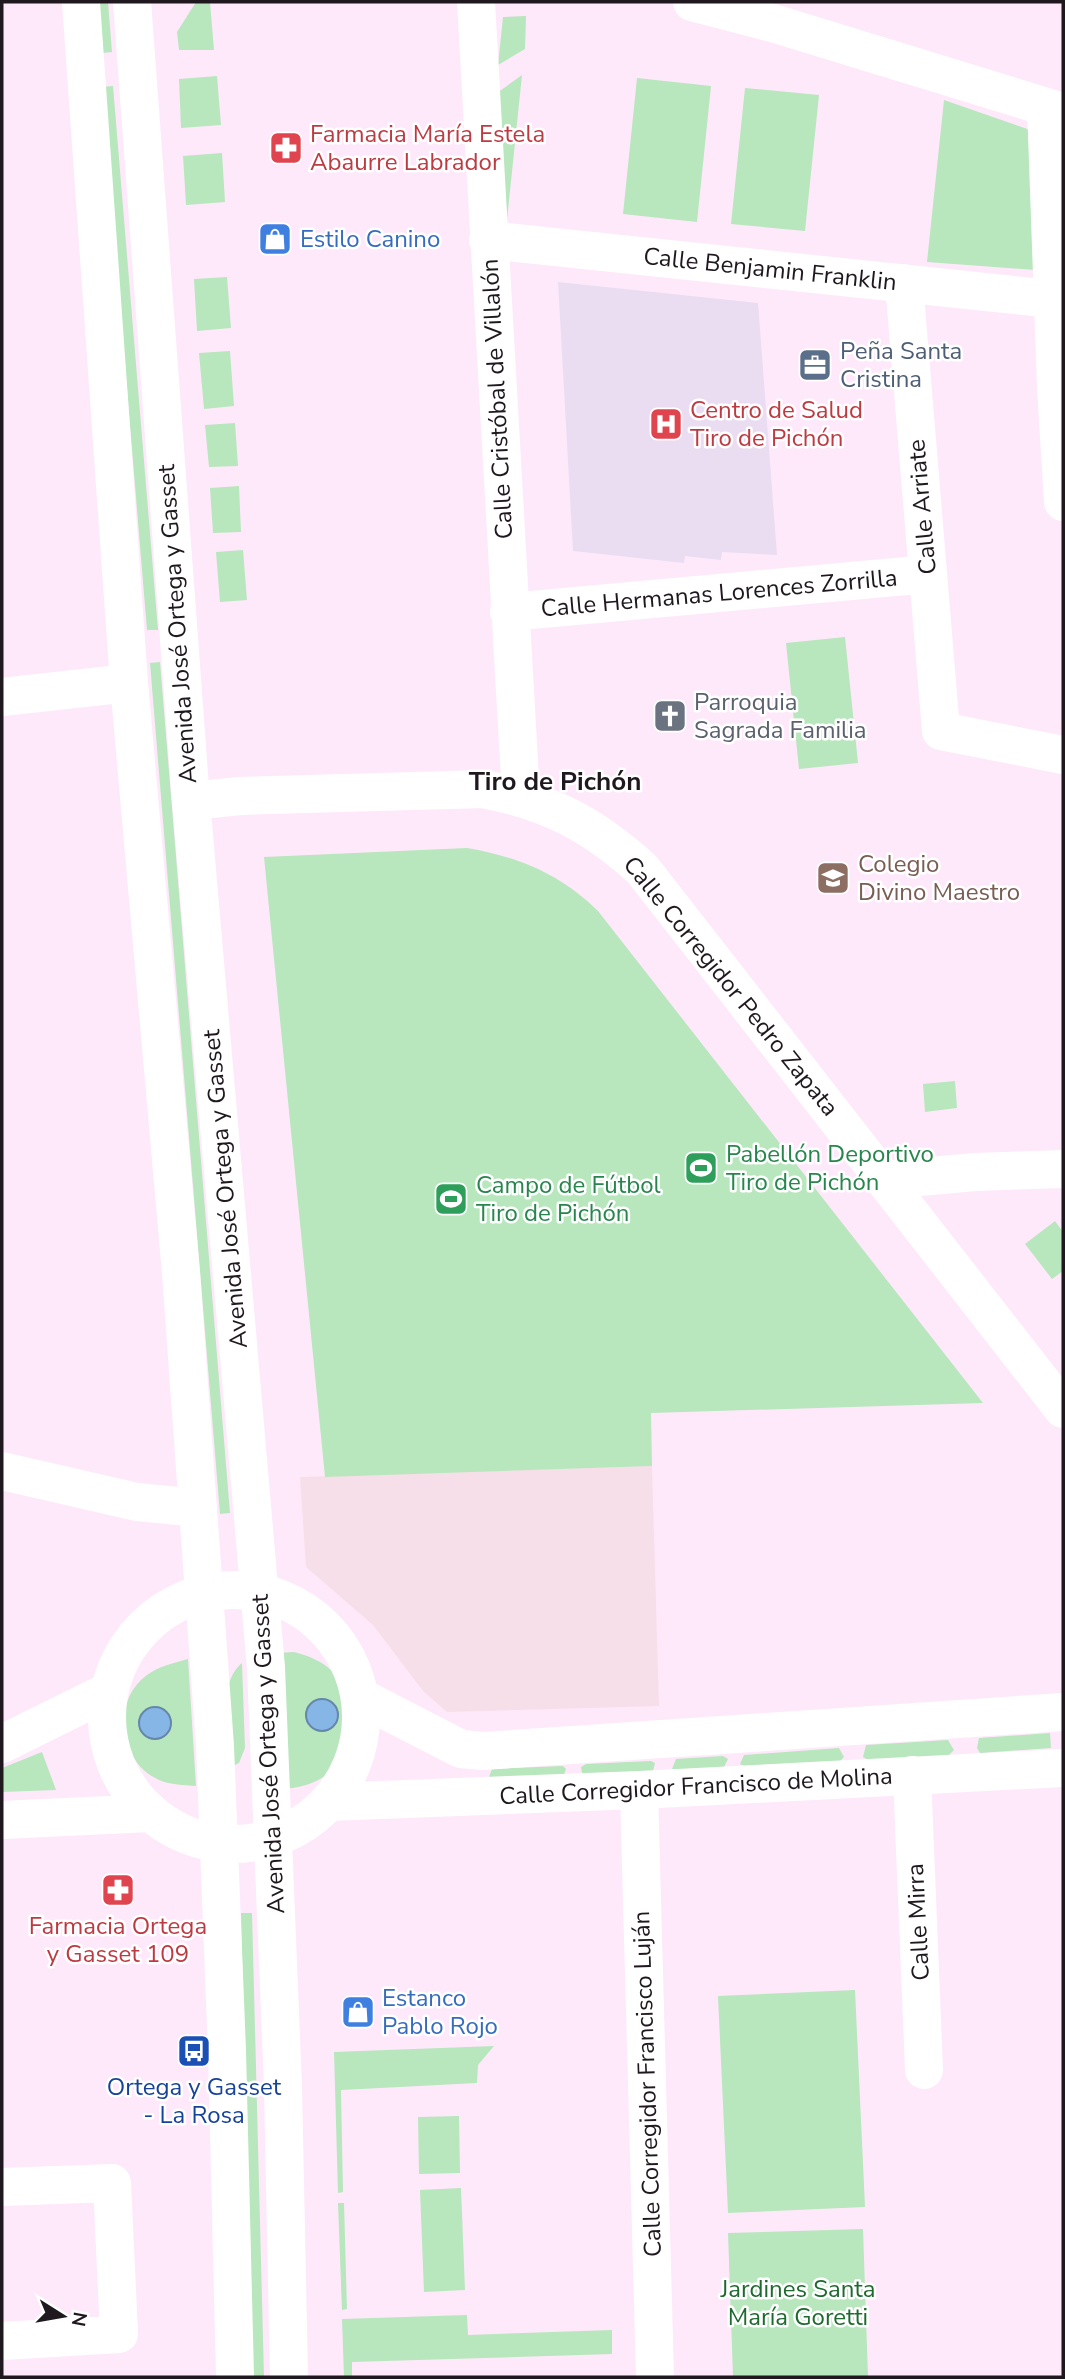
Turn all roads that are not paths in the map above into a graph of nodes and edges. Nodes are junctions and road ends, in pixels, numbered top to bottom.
1 (81, 2) edge
2 (132, 2) edge
3 (476, 2) edge
4 (692, 2) edge
5 (1055, 109) edge
6 (488, 240) junction
7 (904, 283) junction
8 (1052, 299) junction
9 (1063, 502) edge
10 (928, 574) junction
11 (509, 611) junction
12 (128, 683) junction
13 (2, 697) edge
14 (1063, 755) edge
15 (521, 797) junction
16 (191, 801) junction
17 (1063, 1169) edge
18 (886, 1180) junction
19 (1063, 1409) edge
20 (2, 1471) edge
21 (198, 1508) junction
22 (260, 1592) junction
23 (203, 1593) junction
24 (109, 1691) junction
25 (360, 1697) junction
26 (1063, 1712) edge
27 (2, 1744) edge
28 (1063, 1768) edge
29 (912, 1774) junction
30 (639, 1790) junction
31 (329, 1802) junction
32 (150, 1813) junction
33 (2, 1820) edge
34 (273, 1838) junction
35 (219, 1844) junction
36 (925, 2070) dead end
37 (2, 2187) edge
38 (2, 2340) edge
39 (235, 2377) edge
40 (289, 2377) edge
41 (655, 2377) edge

1 - 12 main road, Avenida José Ortega y Gasset
2 - 16 main road, Avenida José Ortega y Gasset
3 - 6 main road, Calle Cristóbal de Villalón
4 - 5 main road
5 - 8 main road
6 - 7 main road, Calle Benjamin Franklin
6 - 11 main road, Calle Cristóbal de Villalón
7 - 8 main road, Calle Benjamin Franklin
7 - 10 main road, Calle Arriate
8 - 9 main road
10 - 11 main road, Calle Hermanas Lorences Zorrilla
10 - 14 main road, Calle Arriate
11 - 15 main road, Calle Cristóbal de Villalón
12 - 13 main road
12 - 21 main road, Avenida José Ortega y Gasset
15 - 16 main road, Calle Corregidor Pedro Zapata
15 - 18 main road, Calle Corregidor Pedro Zapata
16 - 22 main road, Avenida José Ortega y Gasset
17 - 18 main road
18 - 19 main road, Calle Corregidor Pedro Zapata
20 - 21 main road
21 - 23 main road, Avenida José Ortega y Gasset
22 - 23 main road
22 - 25 main road
22 - 34 main road, Avenida José Ortega y Gasset
23 - 24 main road
23 - 35 main road, Avenida José Ortega y Gasset
24 - 27 main road
24 - 32 main road
25 - 26 main road, Calle Corregidor Francisco de Molina
25 - 31 main road
28 - 29 main road, Calle Corregidor Francisco de Molina
29 - 30 main road, Calle Corregidor Francisco de Molina
29 - 36 main road, Calle Mirra
30 - 31 main road, Calle Corregidor Francisco de Molina
30 - 41 main road, Calle Corregidor Francisco Luján
31 - 34 main road
32 - 33 main road
32 - 35 main road
34 - 35 main road
34 - 40 main road, Avenida José Ortega y Gasset
35 - 39 main road, Avenida José Ortega y Gasset
37 - 38 main road

